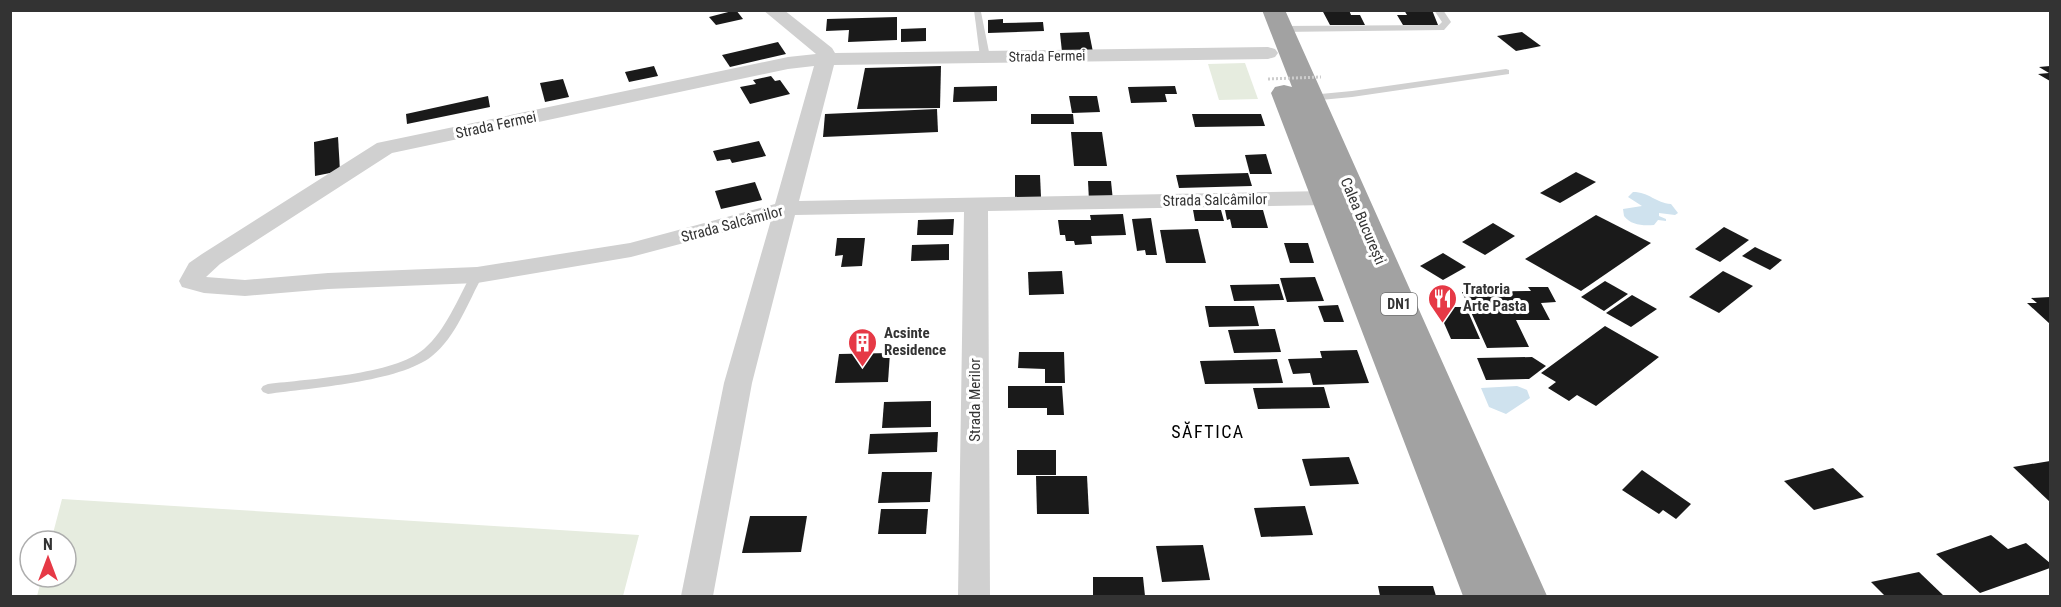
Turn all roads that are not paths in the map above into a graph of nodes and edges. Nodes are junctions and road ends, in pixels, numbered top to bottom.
1 (772, 10) edge
2 (1251, 10) edge
3 (1438, 10) edge
4 (977, 12) edge
5 (1272, 43) edge
6 (985, 57) junction
7 (826, 59) junction
8 (1506, 72) dead end
9 (1315, 88) junction
10 (1327, 198) junction
11 (976, 204) junction
12 (786, 208) junction
13 (198, 269) joint
14 (477, 275) junction
15 (268, 389) dead end
16 (698, 597) edge
17 (974, 597) edge
18 (1484, 597) edge
19 (1526, 597) edge

1 - 7 street
2 - 5 highway, Calea București / DN1
3 - 5 lane
4 - 6 lane
5 - 6 street, Strada Fermei
5 - 9 highway, Calea București / DN1
5 - 10 highway, Calea București / DN1
6 - 7 street, Strada Fermei
7 - 12 street
7 - 13 street, Strada Fermei
8 - 9 lane
9 - 19 highway, Calea București / DN1
10 - 11 street, Strada Salcâmilor
10 - 18 highway, Calea București / DN1
11 - 12 street, Strada Salcâmilor
11 - 17 street, Strada Merilor
12 - 14 street, Strada Salcâmilor
12 - 16 street
13 - 14 street, Strada Salcâmilor
14 - 15 lane

